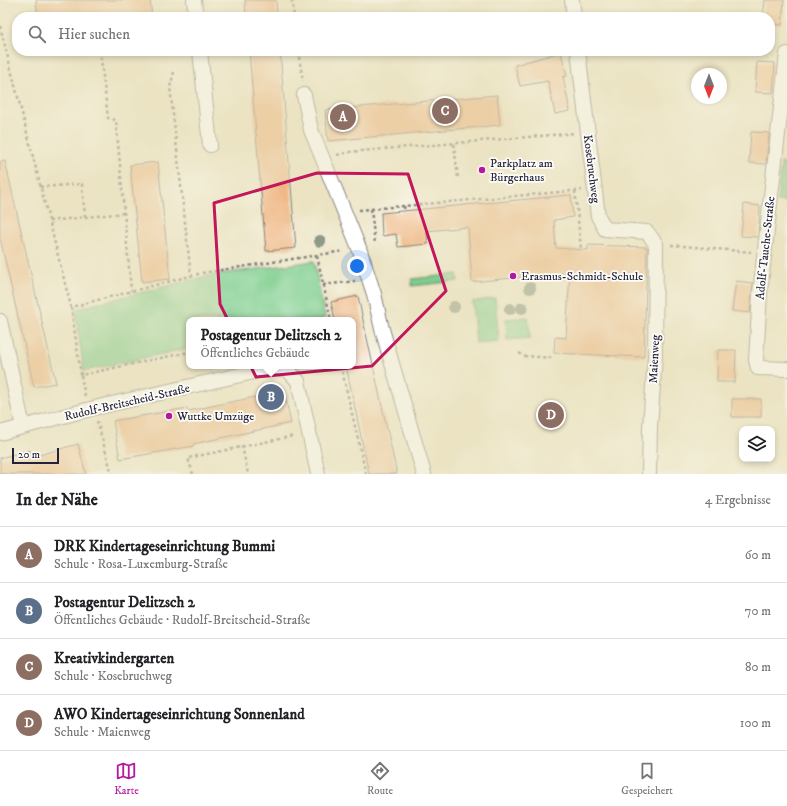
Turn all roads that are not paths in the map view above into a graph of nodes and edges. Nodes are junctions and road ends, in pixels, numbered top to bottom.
1 (194, 0) edge
2 (572, 0) edge
3 (195, 12) edge
4 (573, 12) edge
5 (787, 54) edge
6 (201, 56) edge
7 (579, 56) edge
8 (786, 76) edge
9 (304, 96) road end
10 (210, 145) dead end
11 (656, 244) joint
12 (0, 321) edge
13 (267, 369) edge
14 (287, 369) edge
15 (787, 369) edge
16 (23, 427) junction
17 (0, 433) edge
18 (318, 474) edge
19 (424, 474) edge
20 (649, 474) edge

1 - 3 street
2 - 4 street
5 - 8 street, Adolf-Tauche-Straße
6 - 10 street
7 - 11 street, Kosebruchweg
8 - 15 street, Adolf-Tauche-Straße
9 - 19 street
11 - 20 street, Maienweg
12 - 16 street
13 - 16 street, Rudolf-Breitscheid-Straße
14 - 18 street, Rudolf-Breitscheid-Straße
16 - 17 street, Rudolf-Breitscheid-Straße

